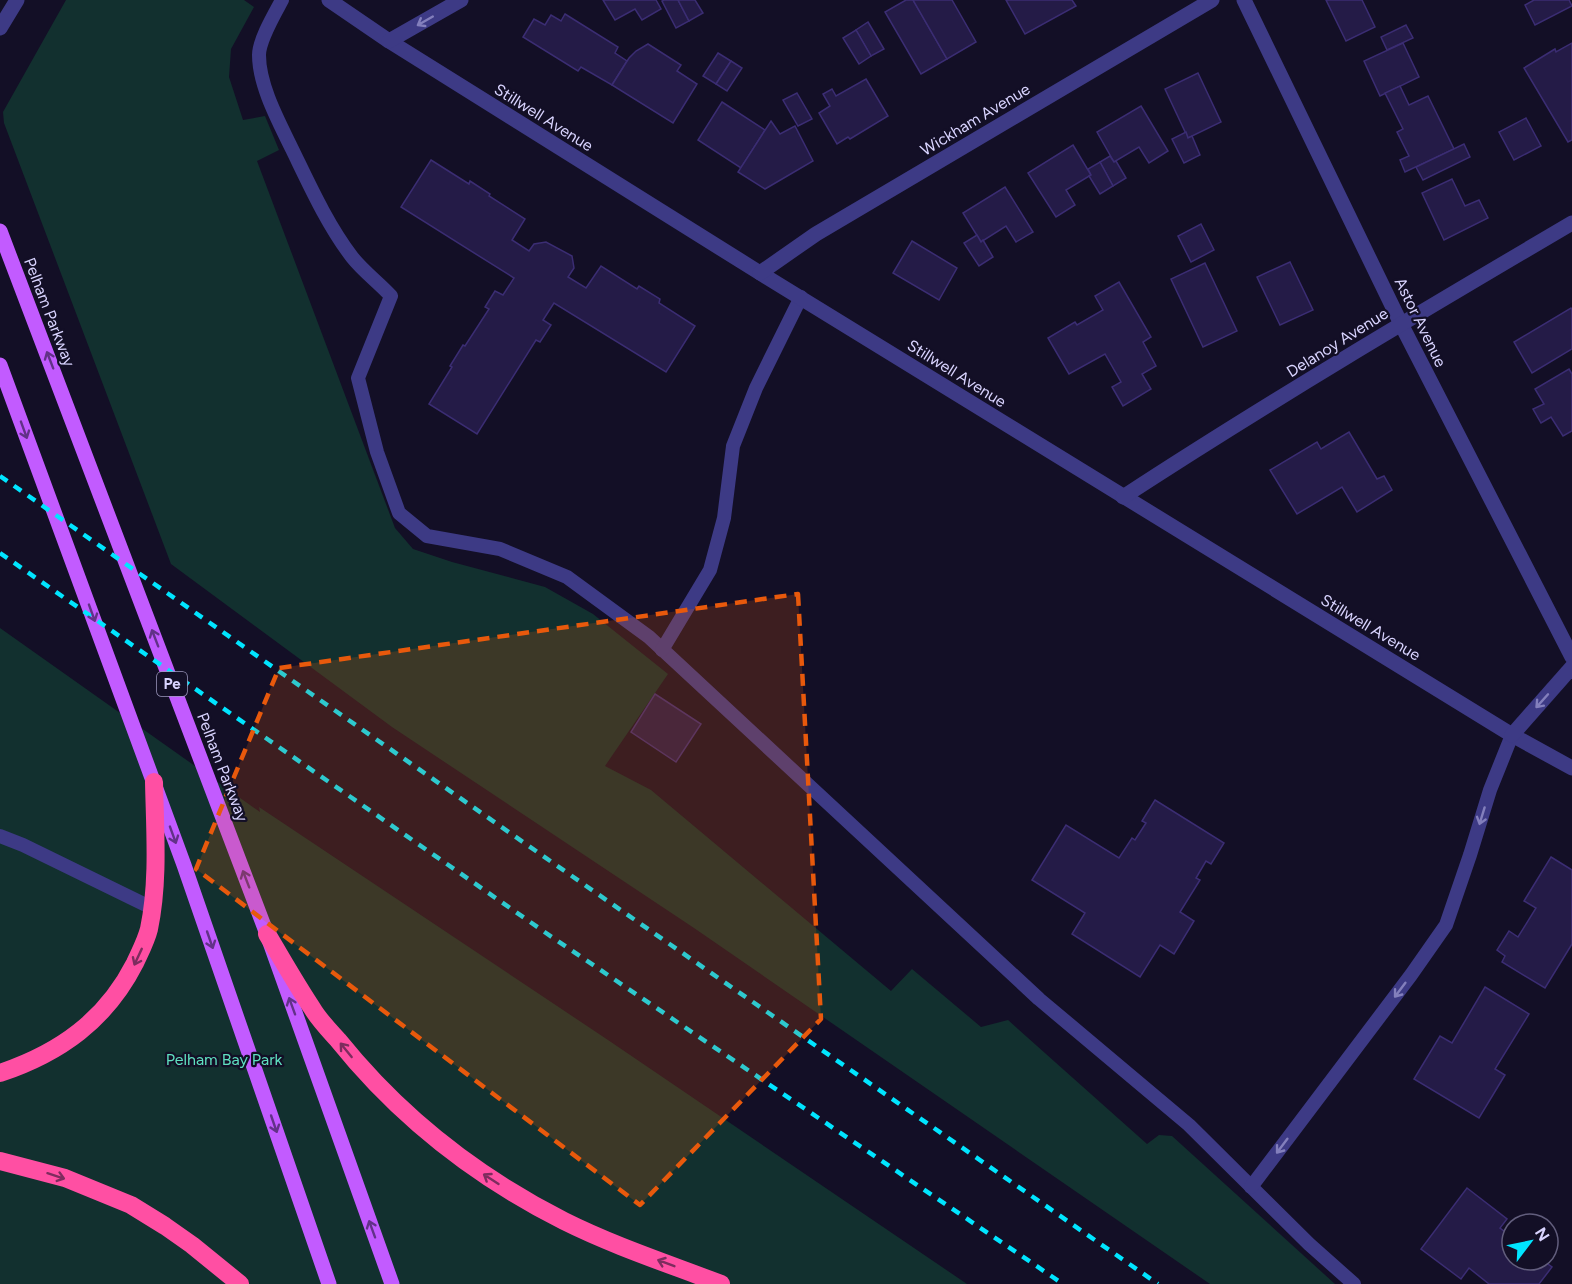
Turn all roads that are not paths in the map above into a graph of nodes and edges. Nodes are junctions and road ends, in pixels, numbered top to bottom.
1 (17, 0) edge
2 (282, 0) edge
3 (329, 0) edge
4 (461, 0) edge
5 (1212, 0) edge
6 (1244, 0) edge
7 (0, 28) edge
8 (389, 41) junction
9 (1572, 224) edge
10 (0, 231) edge
11 (760, 273) junction
12 (801, 297) junction
13 (1401, 324) junction
14 (2, 370) edge
15 (1123, 497) junction
16 (662, 650) junction
17 (1572, 657) edge
18 (1572, 667) edge
19 (1512, 735) junction
20 (1572, 768) edge
21 (154, 782) junction
22 (0, 836) edge
23 (152, 908) junction
24 (267, 934) junction
25 (0, 1073) edge
26 (0, 1161) edge
27 (1251, 1187) junction
28 (240, 1284) edge
29 (329, 1284) edge
30 (392, 1284) edge
31 (721, 1284) edge
32 (1354, 1284) edge

1 - 7 street
2 - 16 lane
3 - 8 street, Stillwell Avenue
4 -> 8 street
5 - 11 street, Wickham Avenue
6 - 13 street, Astor Avenue
8 - 11 street, Stillwell Avenue
9 - 13 street, Delanoy Avenue
24 -> 10 main road, Pelham Parkway / Pe
11 - 12 street, Stillwell Avenue
12 - 15 street, Stillwell Avenue
12 - 16 lane
13 - 15 street, Delanoy Avenue
13 - 17 street, Astor Avenue
14 -> 21 main road
15 - 19 street, Stillwell Avenue
16 - 27 lane
18 -> 19 street
19 - 20 street, Stillwell Avenue
19 -> 27 lane
21 - 23 highway
21 -> 29 main road
22 - 23 lane
23 -> 25 highway
30 -> 24 main road, Pelham Parkway / Pe
31 -> 24 highway
26 -> 28 highway
27 - 32 lane

